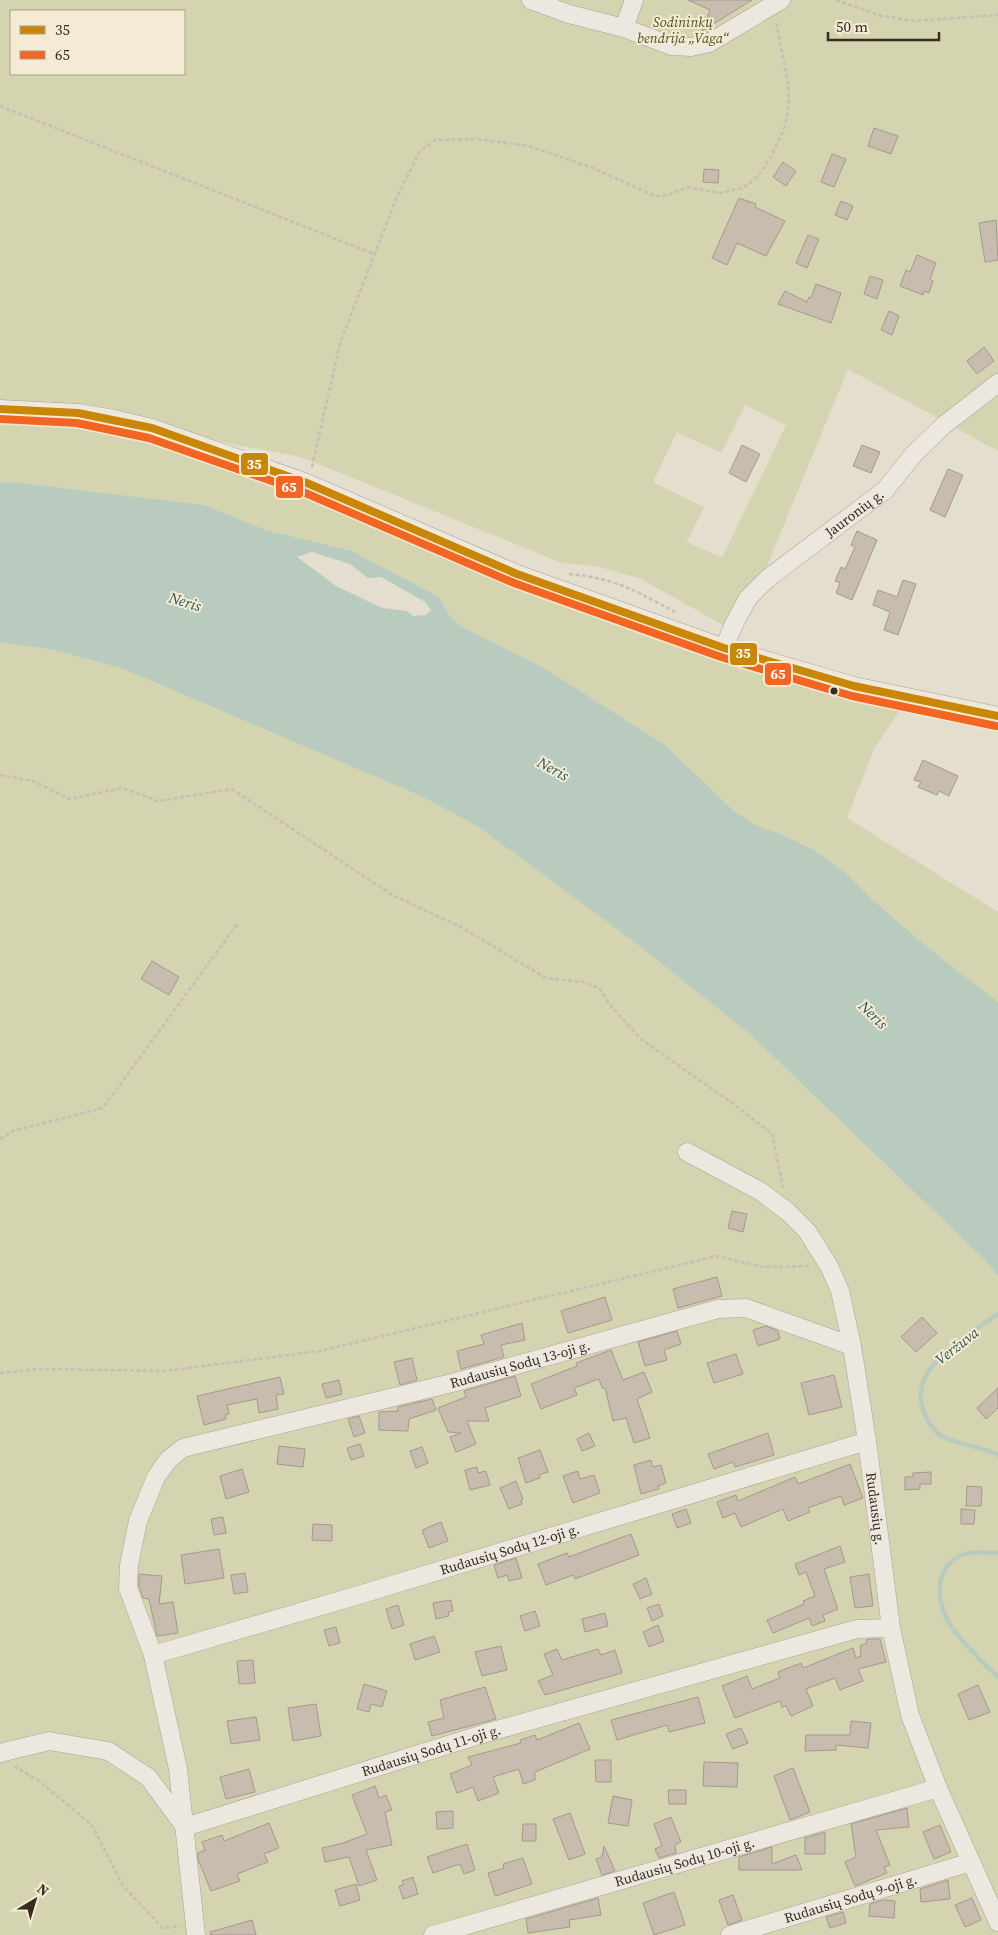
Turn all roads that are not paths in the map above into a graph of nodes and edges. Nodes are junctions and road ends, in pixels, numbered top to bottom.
1 (531, 0) edge
2 (634, 0) edge
3 (776, 3) edge
4 (624, 28) junction
5 (998, 383) edge
6 (0, 410) edge
7 (724, 648) junction
8 (998, 716) edge
9 (687, 1152) dead end
10 (852, 1346) junction
11 (867, 1441) junction
12 (891, 1628) junction
13 (153, 1655) junction
14 (3, 1757) edge
15 (938, 1788) junction
16 (185, 1827) junction
17 (971, 1862) junction
18 (998, 1922) edge
19 (195, 1930) edge
20 (433, 1935) edge
21 (730, 1935) edge

1 - 4 street
2 - 4 street
3 - 4 street
5 - 7 street, Jauronių g.
6 - 7 street
7 - 8 street
9 - 10 street, Rudausių g.
10 - 11 street, Rudausių g.
10 - 13 street, Rudausių Sodų 13-oji g.
11 - 12 street, Rudausių g.
11 - 13 street, Rudausių Sodų 12-oji g.
12 - 15 street, Rudausių g.
12 - 16 street, Rudausių Sodų 11-oji g.
13 - 16 street
14 - 16 street
15 - 17 street, Rudausių g.
15 - 20 street, Rudausių Sodų 10-oji g.
16 - 19 street
17 - 18 street, Rudausių g.
17 - 21 street, Rudausių Sodų 9-oji g.

